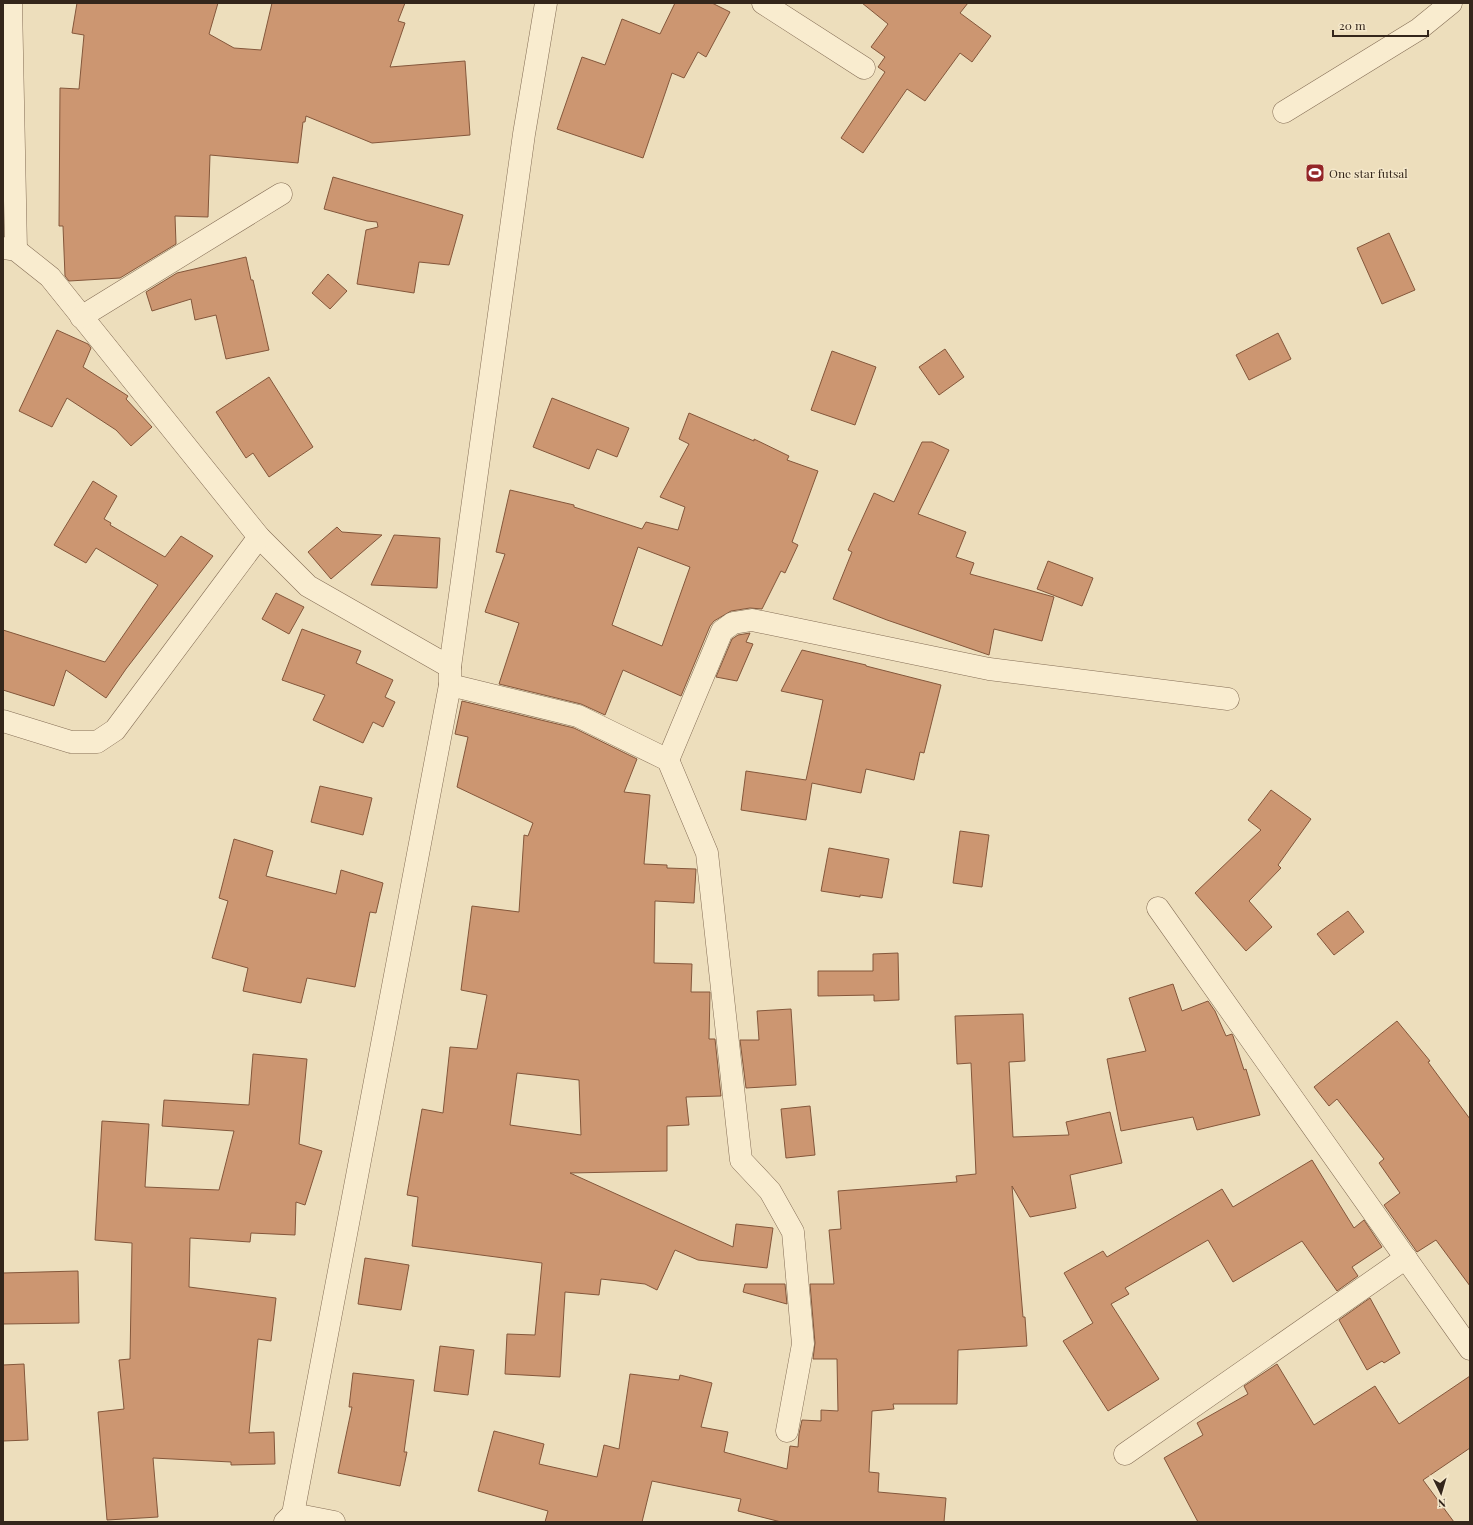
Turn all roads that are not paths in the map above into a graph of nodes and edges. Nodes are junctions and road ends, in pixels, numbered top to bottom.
1 (10, 3) edge
2 (546, 3) edge
3 (763, 3) edge
4 (1452, 3) edge
5 (864, 68) dead end
6 (1284, 112) dead end
7 (280, 194) dead end
8 (10, 249) edge
9 (81, 317) junction
10 (259, 537) junction
11 (450, 676) junction
12 (1228, 699) dead end
13 (3, 721) edge
14 (668, 760) junction
15 (1158, 908) dead end
16 (1406, 1258) junction
17 (1470, 1349) edge
18 (788, 1431) dead end
19 (1125, 1454) dead end
20 (289, 1518) edge
21 (334, 1522) edge

1 - 8 street
2 - 11 street
3 - 5 street
4 - 6 street
7 - 9 street
8 - 9 street
9 - 10 street
10 - 11 street
10 - 13 street
11 - 14 street
11 - 20 street
12 - 14 street
14 - 18 street
15 - 16 street
16 - 17 street
16 - 19 street
20 - 21 street

